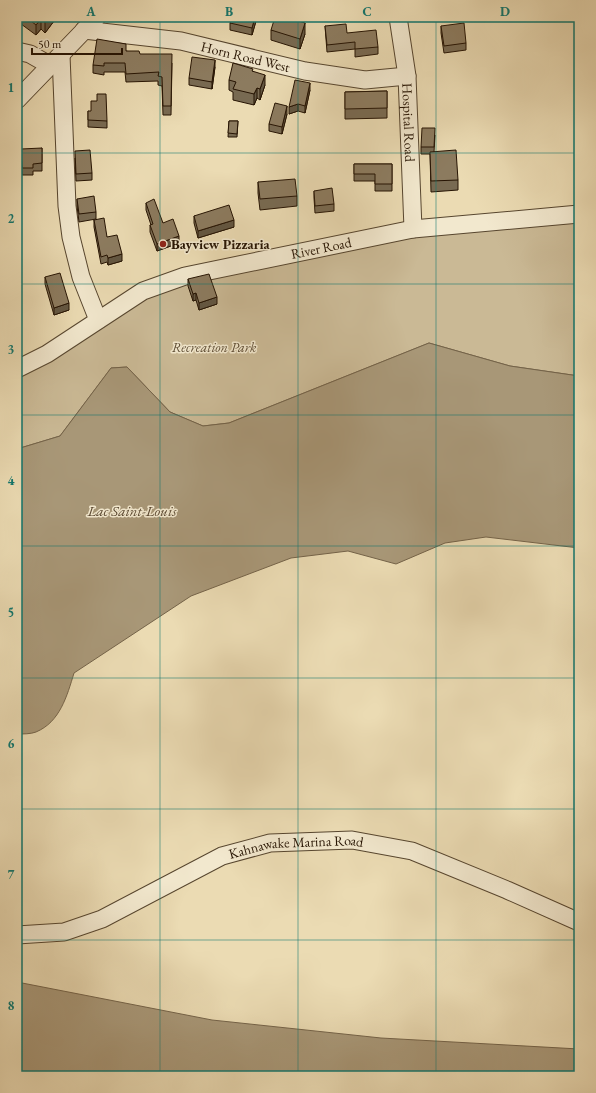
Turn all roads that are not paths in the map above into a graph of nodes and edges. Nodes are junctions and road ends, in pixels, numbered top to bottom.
1 (97, 17) edge
2 (398, 17) edge
3 (84, 30) junction
4 (17, 50) edge
5 (56, 60) junction
6 (407, 76) junction
7 (17, 100) edge
8 (579, 214) edge
9 (413, 229) junction
10 (98, 320) junction
11 (17, 369) edge
12 (579, 922) edge
13 (17, 935) edge

1 - 3 street
2 - 6 street, Hospital Road
3 - 5 street
3 - 6 street, Horn Road West
4 - 5 street
5 - 7 street
5 - 10 street
6 - 9 street, Hospital Road
8 - 9 street, River Road
9 - 10 street, River Road
10 - 11 street, River Road
12 - 13 street, Kahnawake Marina Road

